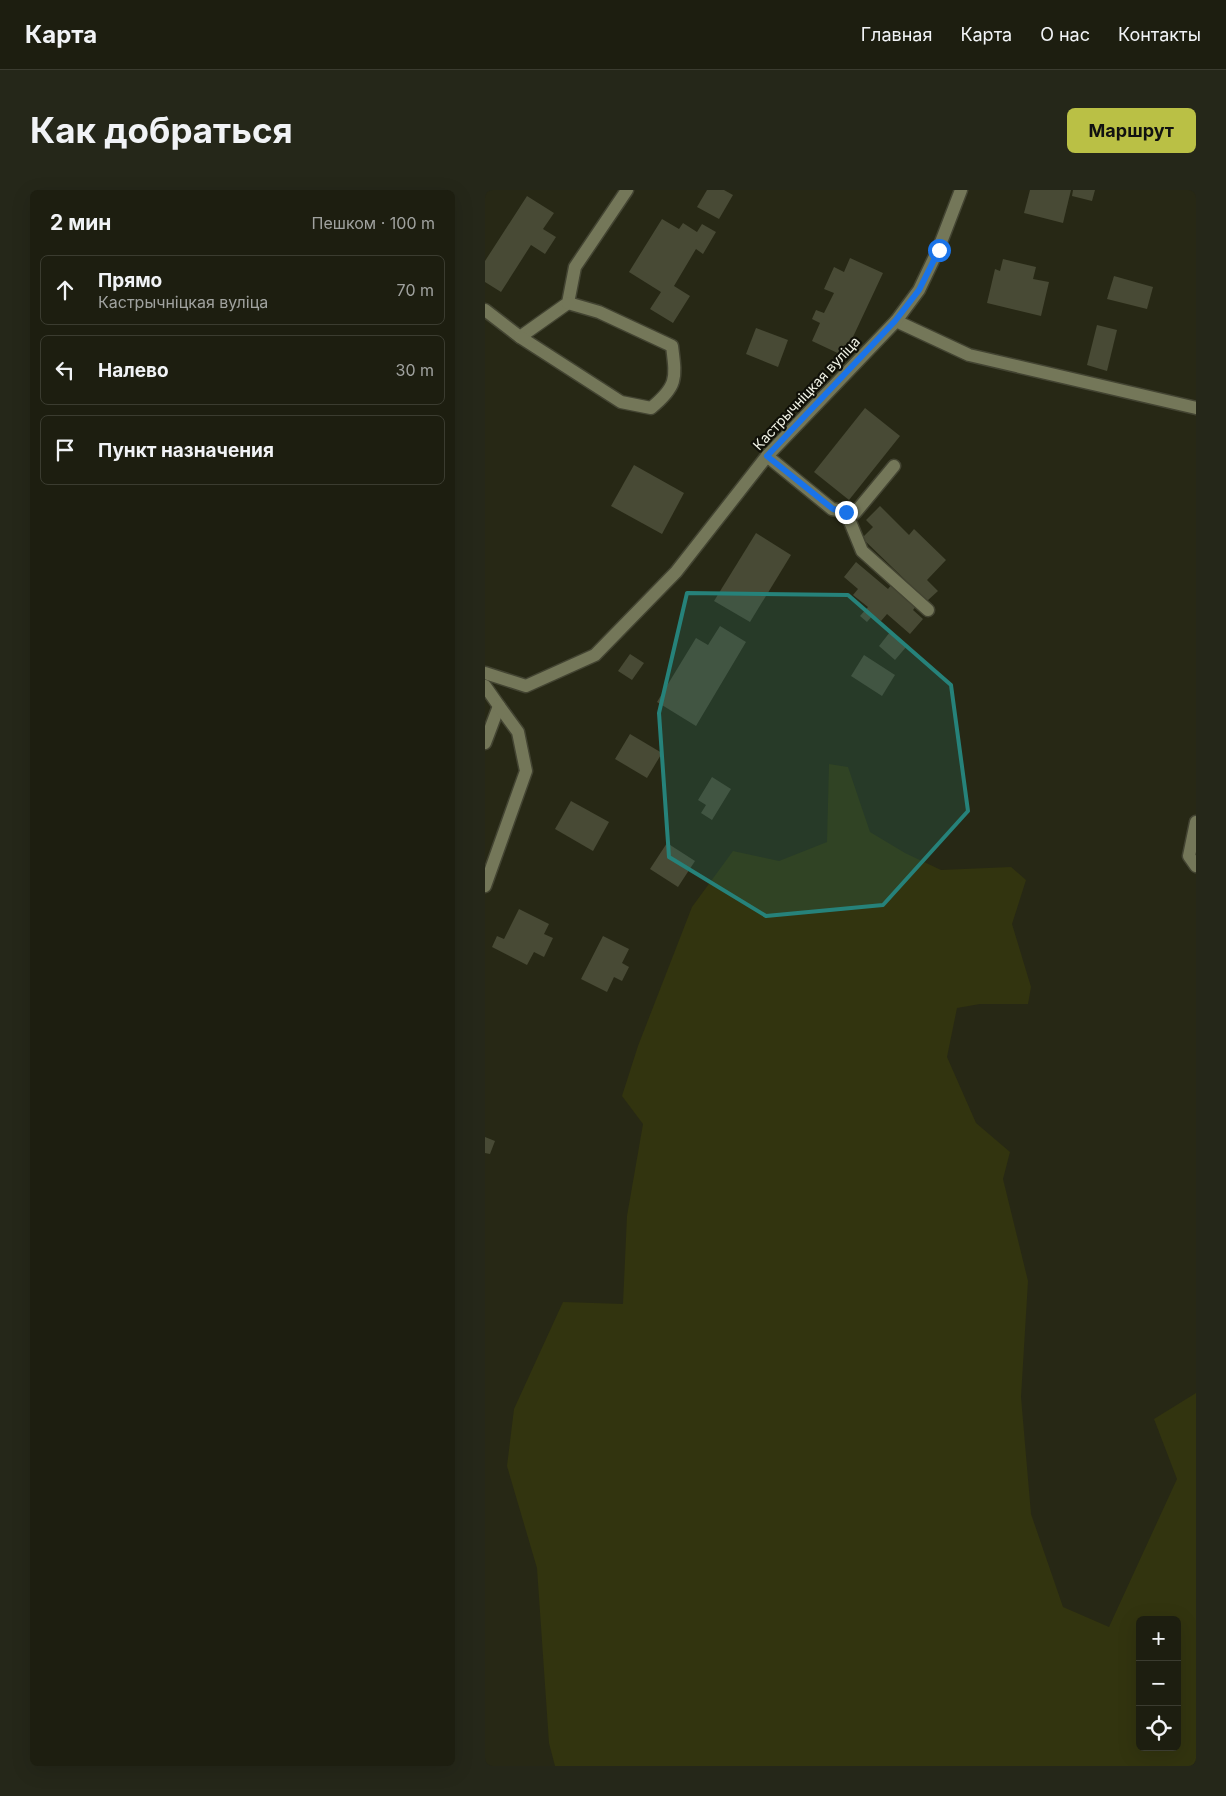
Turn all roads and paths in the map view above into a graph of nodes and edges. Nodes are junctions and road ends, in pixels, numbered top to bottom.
1 (627, 190) edge
2 (961, 190) edge
3 (568, 303) junction
4 (485, 310) edge
5 (895, 321) junction
6 (520, 337) junction
7 (1196, 408) edge
8 (767, 456) junction
9 (894, 466) dead end
10 (846, 512) junction
11 (928, 610) dead end
12 (485, 673) edge
13 (485, 686) edge
14 (499, 706) junction
15 (485, 743) edge
16 (1196, 822) edge
17 (1196, 866) edge
18 (485, 886) edge

1 - 3 street
2 - 5 street, Кастрычніцкая вуліца
3 - 6 street
3 - 6 street
4 - 6 street
5 - 7 street
5 - 8 street, Кастрычніцкая вуліца
8 - 10 street
8 - 12 street, Кастрычніцкая вуліца
9 - 10 street
10 - 11 street
13 - 14 street
14 - 15 street
14 - 18 street
16 - 17 street

